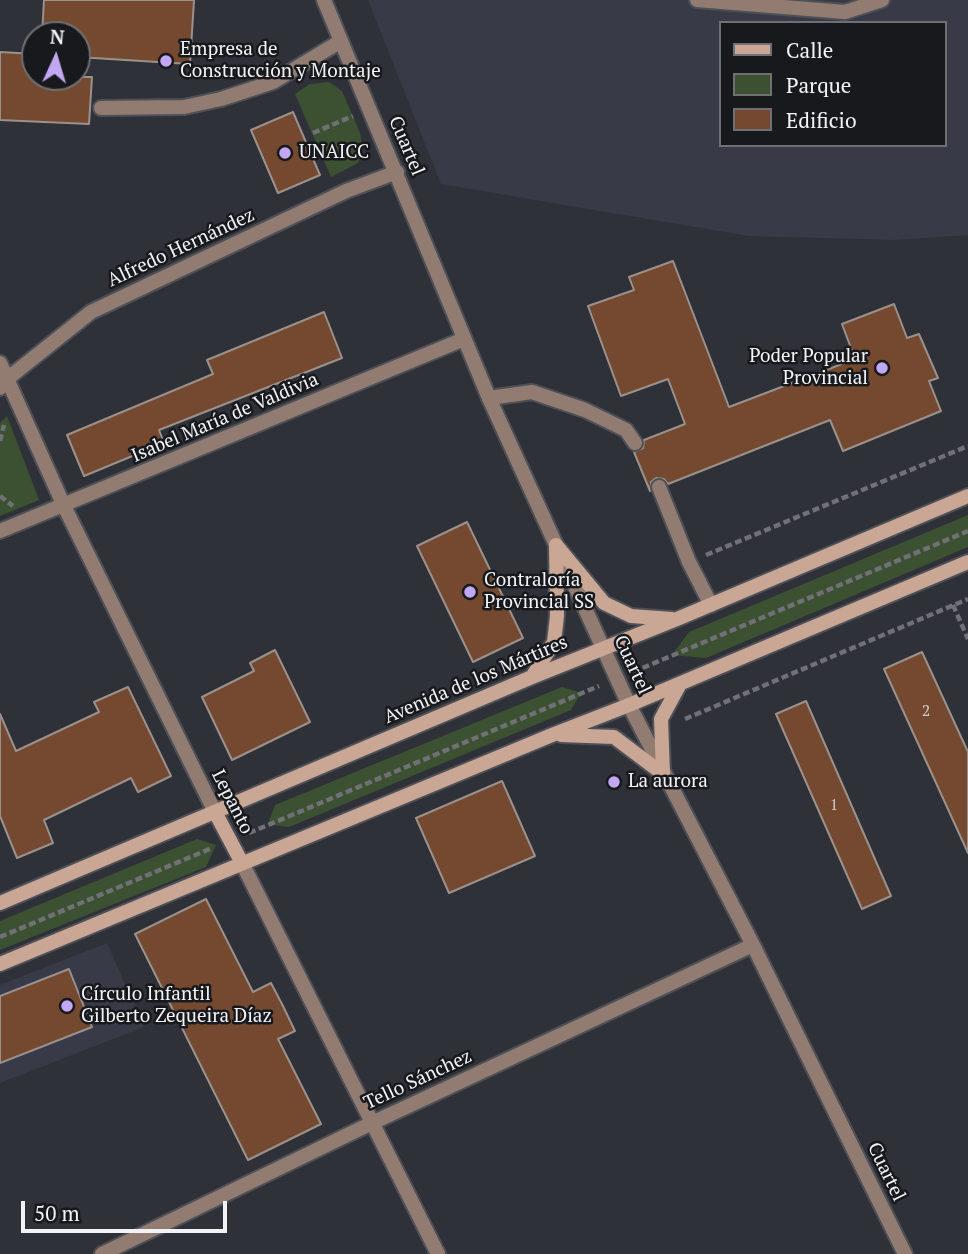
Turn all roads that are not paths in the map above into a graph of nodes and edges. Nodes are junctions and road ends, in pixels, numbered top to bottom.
1 (324, 0) edge
2 (696, 0) edge
3 (882, 0) edge
4 (341, 41) junction
5 (101, 108) dead end
6 (397, 173) junction
7 (464, 339) junction
8 (0, 363) edge
9 (4, 384) edge
10 (489, 398) junction
11 (635, 443) dead end
12 (659, 487) dead end
13 (968, 496) edge
14 (64, 506) junction
15 (0, 531) edge
16 (556, 545) junction
17 (968, 562) edge
18 (712, 605) junction
19 (677, 619) junction
20 (603, 648) junction
21 (532, 677) junction
22 (680, 684) junction
23 (629, 705) junction
24 (552, 735) junction
25 (663, 774) junction
26 (215, 812) junction
27 (242, 863) junction
28 (0, 903) edge
29 (753, 945) junction
30 (0, 964) edge
31 (372, 1123) junction
32 (102, 1254) edge
33 (438, 1254) edge
34 (905, 1254) edge

1 - 4 street, Cuartel
2 - 3 street
4 - 5 street
4 - 6 street, Cuartel
6 - 7 street, Cuartel
6 - 9 street, Alfredo Hernández
7 - 10 street, Cuartel
7 - 14 street, Isabel María de Valdivia
8 - 9 street, Lepanto
9 - 14 street, Lepanto
10 - 11 street
10 - 16 street, Cuartel
12 - 18 street
13 - 18 main road, Avenida de los Mártires
14 - 15 street, Isabel María de Valdivia
14 - 26 street, Lepanto
16 - 19 main road
16 - 20 street, Cuartel
16 - 21 main road
17 - 22 main road
18 - 19 main road, Avenida de los Mártires
19 - 20 main road, Avenida de los Mártires
20 - 21 main road, Avenida de los Mártires
20 - 23 street, Cuartel
21 - 26 main road, Avenida de los Mártires
22 - 23 main road
22 - 25 main road
23 - 24 main road
23 - 25 street, Cuartel
24 - 25 main road
24 - 27 main road
25 - 29 street, Cuartel
26 - 27 main road, Lepanto
26 - 28 main road, Avenida de los Mártires
27 - 30 main road
27 - 31 street, Lepanto
29 - 31 street, Tello Sánchez
29 - 34 street, Cuartel
31 - 32 street, Tello Sánchez
31 - 33 street, Lepanto

